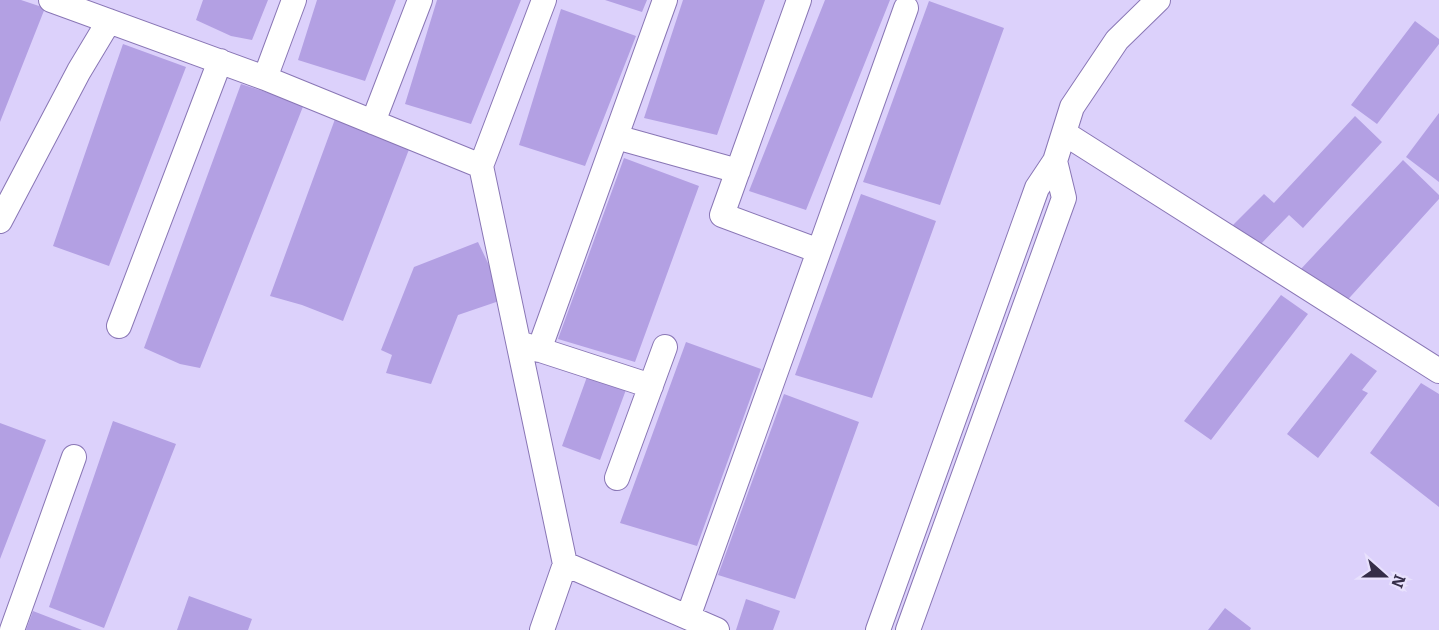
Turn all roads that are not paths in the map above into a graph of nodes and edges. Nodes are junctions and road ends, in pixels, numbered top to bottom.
1 (294, 0) edge
2 (420, 0) edge
3 (544, 0) edge
4 (665, 0) edge
5 (799, 0) edge
6 (1158, 0) edge
7 (56, 1) edge
8 (906, 8) dead end
9 (109, 21) junction
10 (220, 61) junction
11 (265, 78) junction
12 (373, 122) junction
13 (1064, 133) junction
14 (616, 137) junction
15 (1055, 161) junction
16 (481, 166) junction
17 (738, 171) junction
18 (0, 221) edge
19 (819, 251) junction
20 (119, 326) dead end
21 (529, 347) junction
22 (665, 347) dead end
23 (1439, 371) edge
24 (651, 386) junction
25 (74, 457) dead end
26 (617, 478) dead end
27 (565, 564) junction
28 (688, 617) junction
29 (12, 630) edge
30 (542, 630) edge
31 (717, 630) edge
32 (878, 630) edge
33 (908, 630) edge

1 - 11 street
2 - 12 street
3 - 16 street
4 - 14 street
5 - 17 street
6 - 13 street
7 - 9 street
8 - 19 street
9 - 10 street
9 - 18 street
10 - 11 street
10 - 20 street
11 - 12 street
12 - 16 street
13 - 15 street
13 - 23 street
14 - 17 street
14 - 21 street
15 - 32 street
15 - 33 street
16 - 21 street
17 - 19 street
19 - 28 street
21 - 24 street
21 - 27 street
22 - 24 street
24 - 26 street
25 - 29 street
27 - 28 street
27 - 30 street
28 - 31 street

